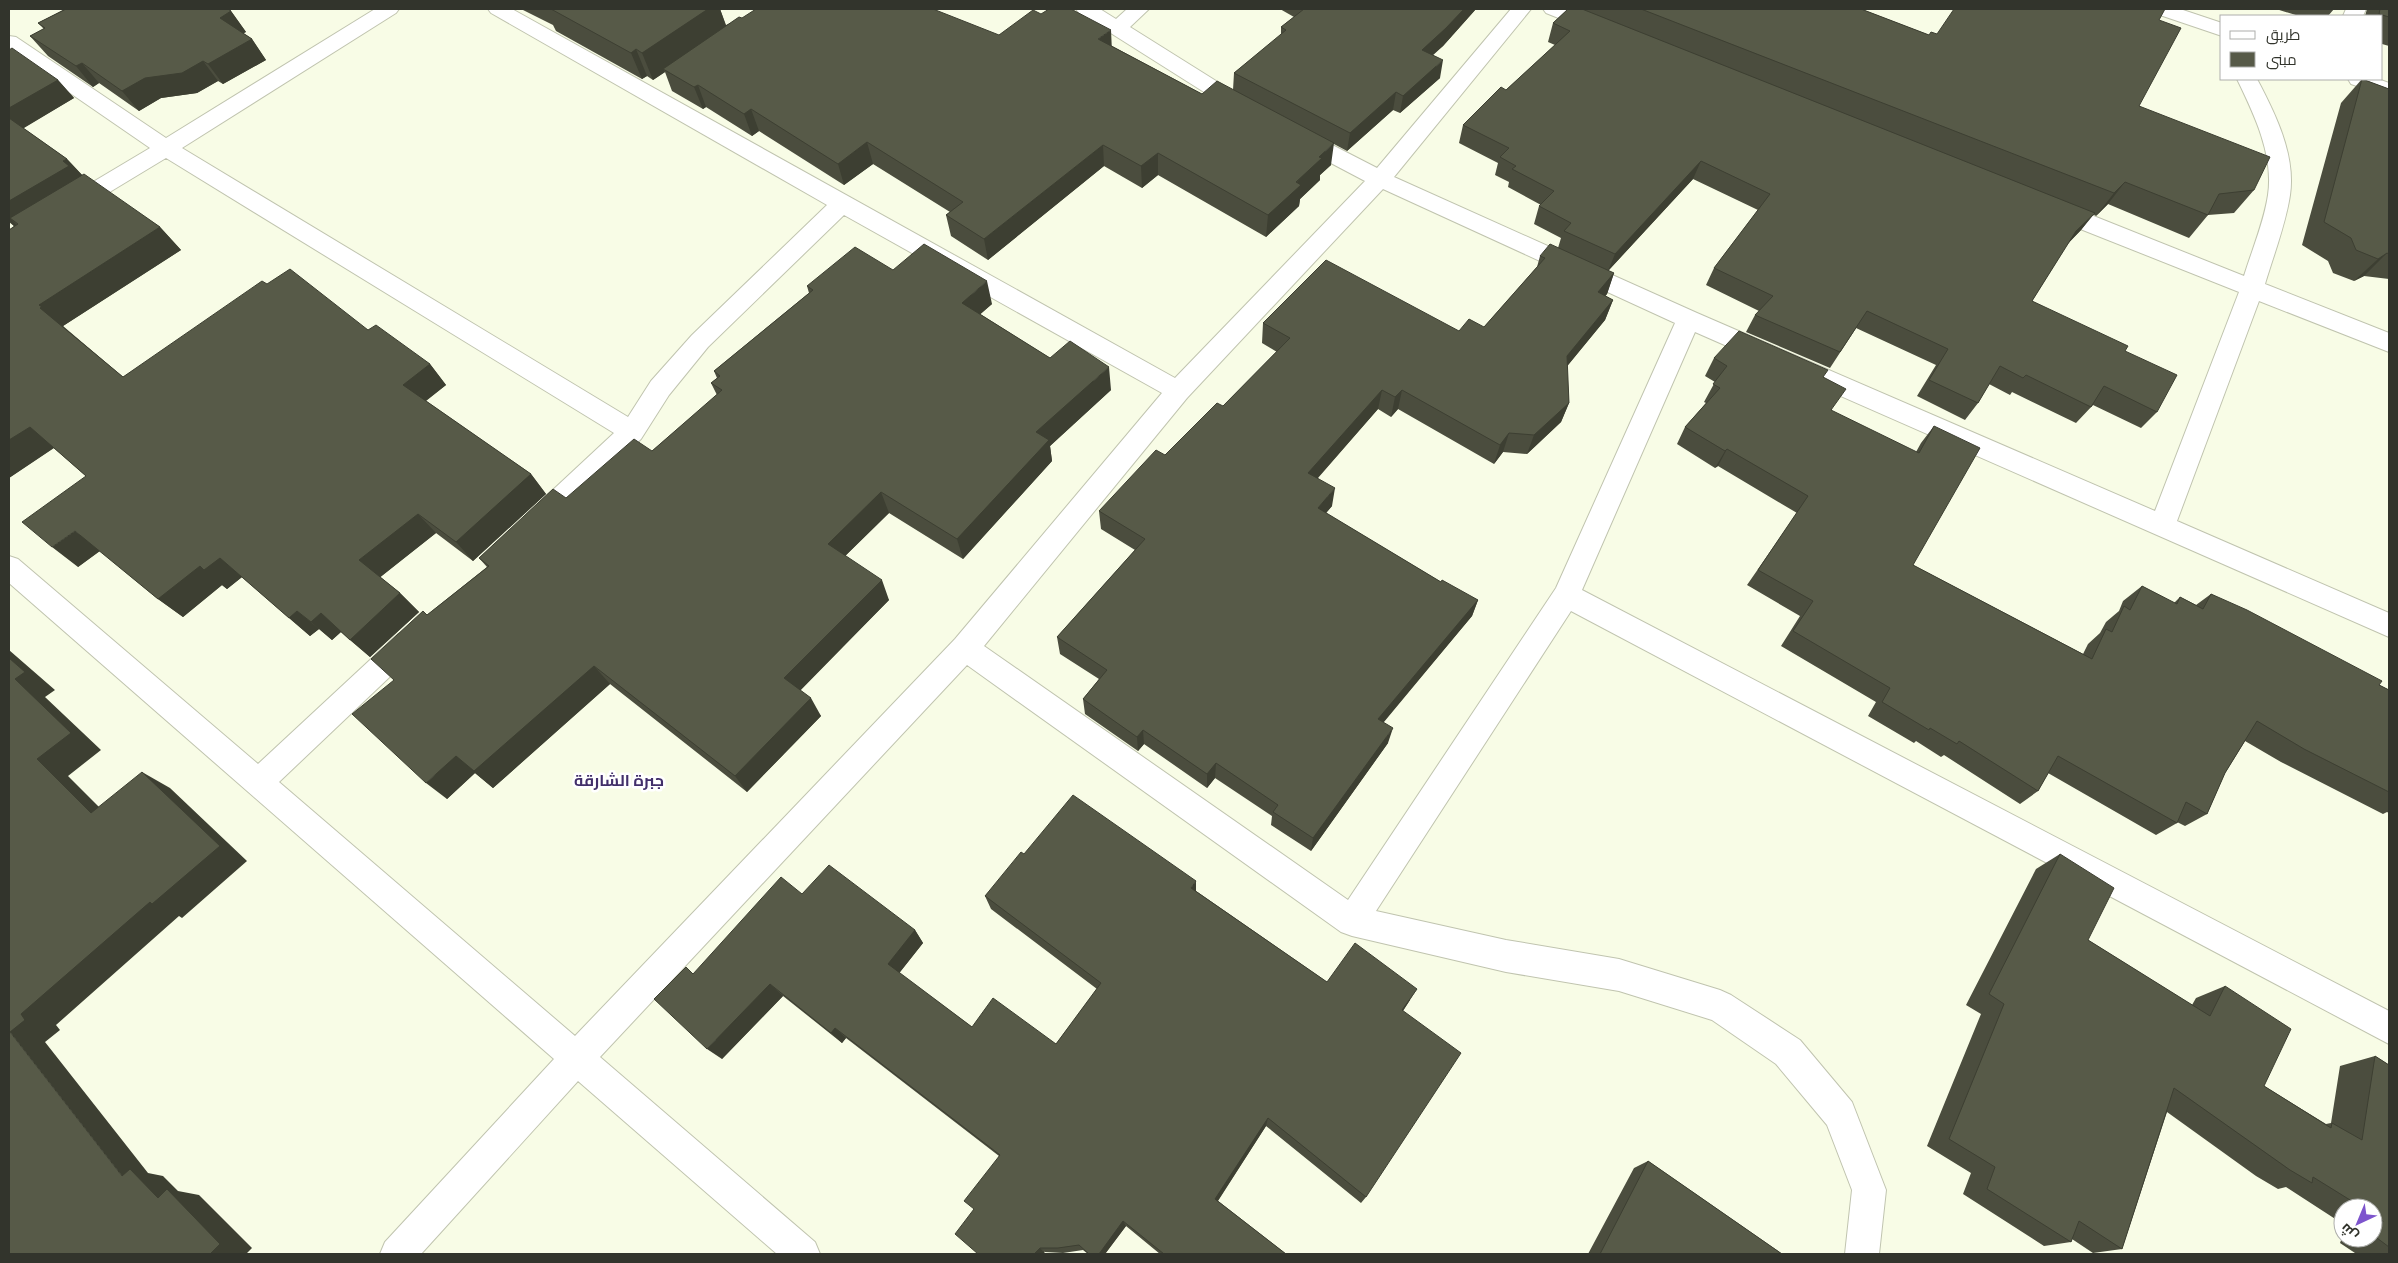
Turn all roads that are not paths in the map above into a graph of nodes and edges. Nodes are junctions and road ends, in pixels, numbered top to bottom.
1 (389, 9) edge
2 (498, 9) edge
3 (1086, 9) edge
4 (1139, 9) edge
5 (1520, 9) edge
6 (1553, 9) edge
7 (2161, 9) edge
8 (1118, 27) junction
9 (2220, 29) edge
10 (1617, 34) edge
11 (9, 42) edge
12 (2247, 80) edge
13 (2361, 80) edge
14 (2389, 90) edge
15 (1259, 116) edge
16 (1285, 129) edge
17 (166, 148) junction
18 (1380, 179) junction
19 (2032, 200) edge
20 (842, 204) junction
21 (9, 242) edge
22 (2252, 289) junction
23 (1689, 319) junction
24 (2389, 343) edge
25 (1178, 391) junction
26 (632, 432) junction
27 (2162, 526) junction
28 (517, 540) edge
29 (9, 567) edge
30 (1566, 595) junction
31 (2389, 625) edge
32 (423, 628) edge
33 (965, 648) junction
34 (258, 783) junction
35 (1352, 921) junction
36 (2389, 1028) edge
37 (576, 1058) junction
38 (397, 1254) edge
39 (803, 1254) edge
40 (1862, 1254) edge

1 - 17 street
2 - 20 street
3 - 8 street
4 - 8 street
5 - 18 street
6 - 10 street
7 - 9 street
8 - 15 street
11 - 17 street
12 - 22 street
13 - 14 street
16 - 18 street
17 - 21 street
17 - 26 street
18 - 23 street
18 - 25 street
19 - 22 street
20 - 25 street
20 - 26 street
22 - 24 street
22 - 27 street
23 - 27 street
23 - 30 street
25 - 33 street
26 - 28 street
27 - 31 street
29 - 34 street
30 - 35 street
30 - 36 street
32 - 34 street
33 - 35 street
33 - 37 street
34 - 37 street
35 - 40 street
37 - 38 street
37 - 39 street

